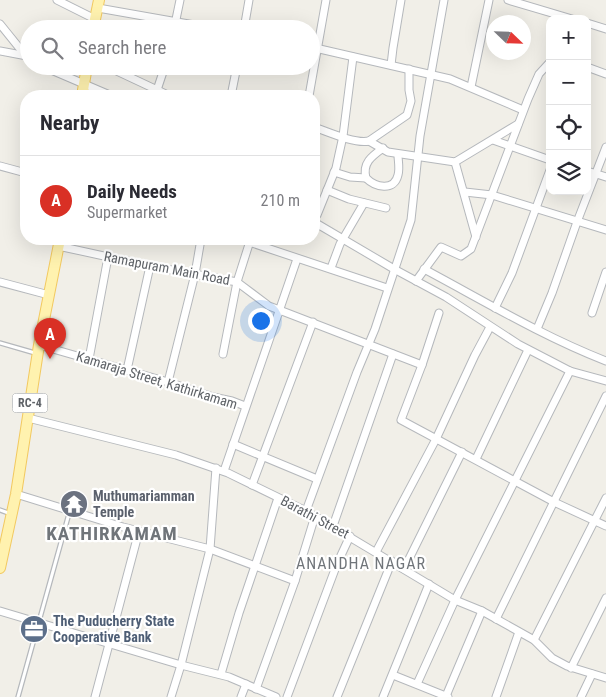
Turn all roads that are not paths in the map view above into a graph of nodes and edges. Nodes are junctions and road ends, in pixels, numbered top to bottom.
1 (57, 0) edge
2 (180, 0) edge
3 (249, 0) edge
4 (326, 0) edge
5 (401, 0) edge
6 (444, 0) edge
7 (489, 0) edge
8 (508, 0) edge
9 (99, 4) edge
10 (559, 15) edge
11 (88, 20) edge
12 (95, 20) edge
13 (157, 20) edge
14 (176, 20) edge
15 (246, 20) edge
16 (320, 24) edge
17 (591, 24) edge
18 (2, 26) edge
19 (606, 29) edge
20 (20, 47) edge
21 (320, 49) edge
22 (0, 51) edge
23 (20, 55) edge
24 (353, 57) junction
25 (391, 65) junction
26 (546, 66) edge
27 (409, 69) junction
28 (591, 71) edge
29 (431, 73) junction
30 (606, 74) edge
31 (64, 75) edge
32 (85, 75) edge
33 (123, 75) edge
34 (162, 75) edge
35 (235, 75) edge
36 (311, 75) edge
37 (84, 83) junction
38 (471, 87) junction
39 (83, 90) edge
40 (99, 90) edge
41 (150, 90) edge
42 (157, 90) edge
43 (232, 90) edge
44 (310, 90) edge
45 (523, 110) junction
46 (518, 124) junction
47 (320, 129) edge
48 (343, 136) junction
49 (493, 140) junction
50 (369, 141) junction
51 (510, 146) junction
52 (606, 147) edge
53 (383, 148) junction
54 (398, 154) junction
55 (418, 157) junction
56 (546, 159) edge
57 (456, 162) junction
58 (0, 166) edge
59 (20, 171) edge
60 (334, 172) junction
61 (591, 172) edge
62 (596, 174) junction
63 (606, 177) edge
64 (366, 178) junction
65 (546, 181) edge
66 (327, 190) junction
67 (465, 192) junction
68 (492, 195) junction
69 (364, 203) junction
70 (320, 208) edge
71 (386, 208) dead end
72 (536, 209) junction
73 (577, 222) junction
74 (320, 225) edge
75 (606, 230) edge
76 (476, 237) junction
77 (343, 238) junction
78 (58, 245) edge
79 (69, 245) edge
80 (200, 245) edge
81 (249, 245) edge
82 (262, 245) edge
83 (108, 257) junction
84 (297, 258) junction
85 (150, 266) junction
86 (331, 268) junction
87 (394, 269) junction
88 (424, 269) junction
89 (606, 272) edge
90 (194, 274) junction
91 (416, 281) junction
92 (0, 282) edge
93 (238, 282) junction
94 (387, 288) junction
95 (48, 295) junction
96 (495, 308) junction
97 (278, 309) junction
98 (439, 313) dead end
99 (592, 313) dead end
100 (313, 322) junction
101 (490, 327) junction
102 (537, 329) junction
103 (0, 343) edge
104 (369, 344) junction
105 (39, 349) junction
106 (528, 350) junction
107 (224, 354) dead end
108 (393, 354) junction
109 (89, 359) junction
110 (606, 361) edge
111 (422, 366) junction
112 (128, 370) junction
113 (570, 371) junction
114 (606, 381) edge
115 (168, 382) junction
116 (606, 396) edge
117 (604, 404) edge
118 (246, 406) junction
119 (28, 418) junction
120 (436, 439) junction
121 (233, 444) junction
122 (462, 452) junction
123 (262, 456) junction
124 (476, 459) junction
125 (216, 468) junction
126 (224, 471) junction
127 (317, 479) junction
128 (516, 480) junction
129 (252, 485) junction
130 (16, 494) junction
131 (278, 498) junction
132 (606, 498) edge
133 (554, 502) junction
134 (0, 510) edge
135 (70, 510) junction
136 (306, 511) junction
137 (11, 514) junction
138 (315, 516) junction
139 (595, 520) junction
140 (333, 526) junction
141 (606, 526) edge
142 (139, 531) junction
143 (350, 536) junction
144 (210, 549) junction
145 (376, 552) junction
146 (392, 562) junction
147 (254, 566) junction
148 (0, 568) edge
149 (404, 569) junction
150 (296, 581) junction
151 (429, 584) junction
152 (606, 598) edge
153 (455, 600) junction
154 (0, 611) edge
155 (482, 611) junction
156 (496, 619) junction
157 (38, 622) junction
158 (519, 632) junction
159 (534, 640) junction
160 (109, 644) junction
161 (181, 665) junction
162 (571, 668) junction
163 (221, 674) junction
164 (392, 674) junction
165 (592, 674) junction
166 (606, 678) edge
167 (246, 684) junction
168 (417, 684) junction
169 (256, 688) junction
170 (447, 696) edge
171 (18, 697) edge
172 (94, 697) edge
173 (171, 697) edge
174 (240, 697) edge
175 (276, 697) edge
176 (287, 697) edge
177 (336, 697) edge
178 (383, 697) edge
179 (496, 697) edge
180 (581, 697) edge

1 - 11 street
2 - 14 street
3 - 15 street
4 - 16 street
5 - 25 street
6 - 29 street
7 - 38 street
8 - 10 street
9 - 12 main road
9 - 13 street
17 - 19 street
18 - 20 street
21 - 24 street
22 - 23 street
24 - 25 street
24 - 48 street
25 - 27 street
26 - 45 street
27 - 29 street
27 - 50 street
28 - 30 street
29 - 38 street
29 - 55 street
31 - 37 street
32 - 37 main road
33 - 41 street
34 - 42 street
35 - 43 street
36 - 44 street
37 - 39 main road
37 - 40 street
38 - 45 street
45 - 46 street
46 - 49 street
46 - 51 street
47 - 48 street
48 - 50 street
48 - 60 street
49 - 51 street
49 - 57 street
50 - 53 street
51 - 56 street
51 - 68 street
52 - 62 street
53 - 54 street
53 - 64 street
54 - 55 street
54 - 64 street
55 - 57 street
55 - 87 street
57 - 67 street
58 - 59 street
60 - 64 street
60 - 66 street
61 - 62 street
62 - 63 street
62 - 73 street
65 - 72 street
66 - 69 street
66 - 70 street
67 - 68 street
67 - 76 street
68 - 72 street
68 - 76 street
69 - 71 street
69 - 77 street
72 - 73 street
72 - 96 street
73 - 75 street
73 - 102 street
74 - 77 street
76 - 88 street
77 - 86 street
77 - 87 street
78 - 95 main road, RC-4
79 - 83 street, Ramapuram Main Road
80 - 90 street
81 - 93 street
82 - 84 street
83 - 85 street, Ramapuram Main Road
83 - 109 street
84 - 86 street
84 - 97 street
85 - 90 street, Ramapuram Main Road
85 - 112 street
86 - 94 street
87 - 91 street
87 - 94 street
88 - 91 street
88 - 96 street
89 - 99 street
90 - 93 street, Ramapuram Main Road
90 - 115 street
91 - 101 street
92 - 95 street
93 - 97 street, Ramapuram Main Road
93 - 107 street
94 - 104 street
95 - 105 main road, RC-4
96 - 102 street
97 - 100 street, Ramapuram Main Road
97 - 118 street
98 - 111 street
100 - 104 street, Ramapuram Main Road
100 - 123 street
101 - 106 street
101 - 120 street
102 - 110 street
103 - 105 lane
104 - 108 street, Ramapuram Main Road
104 - 127 street
105 - 109 street, Kamaraja Street, Kathirkamam
105 - 119 main road, RC-4
106 - 113 street
106 - 124 street
108 - 111 street, Ramapuram Main Road
108 - 140 street
109 - 112 street, Kamaraja Street, Kathirkamam
111 - 120 street
112 - 115 street, Kamaraja Street, Kathirkamam
113 - 114 street
113 - 128 street
115 - 118 street, Kamaraja Street, Kathirkamam
116 - 117 street
117 - 133 street
118 - 121 street
119 - 125 street, Barathi Street
119 - 130 main road, RC-4
120 - 122 street
120 - 145 street
121 - 123 street
121 - 126 street
122 - 124 street
122 - 149 street
123 - 127 street
123 - 129 street
124 - 128 street
125 - 126 street, Barathi Street
125 - 144 street
126 - 129 street, Barathi Street
127 - 136 street
128 - 133 street
128 - 153 street
129 - 131 street, Barathi Street
130 - 135 street
130 - 137 main road, RC-4
131 - 136 street, Barathi Street
131 - 147 street
132 - 139 street
133 - 139 street
133 - 156 street
134 - 137 lane
135 - 142 street
135 - 157 lane
136 - 138 street, Barathi Street
137 - 148 main road, RC-4
138 - 140 street, Barathi Street
138 - 150 street
139 - 141 street
139 - 159 street
140 - 143 street, Barathi Street
142 - 144 street
142 - 160 street
143 - 145 street, Barathi Street
143 - 176 street
144 - 147 street
144 - 161 street
145 - 146 street, Barathi Street
146 - 149 street, Barathi Street
146 - 177 street
147 - 150 street
147 - 163 street
149 - 151 street, Barathi Street
150 - 169 street
151 - 153 street, Barathi Street
151 - 164 street
152 - 162 street
153 - 155 street, Barathi Street
153 - 168 street
154 - 157 street
155 - 156 street, Barathi Street
155 - 170 street
156 - 158 street, Barathi Street
157 - 160 street
157 - 171 lane
158 - 159 street, Barathi Street
158 - 179 street
159 - 162 street, Barathi Street
160 - 161 street
160 - 172 street
161 - 163 street
161 - 173 street
162 - 165 street, Barathi Street
163 - 167 street
164 - 168 street
164 - 178 street
165 - 166 street, Barathi Street
165 - 180 street
167 - 169 street
167 - 174 street
168 - 170 street
169 - 175 street

